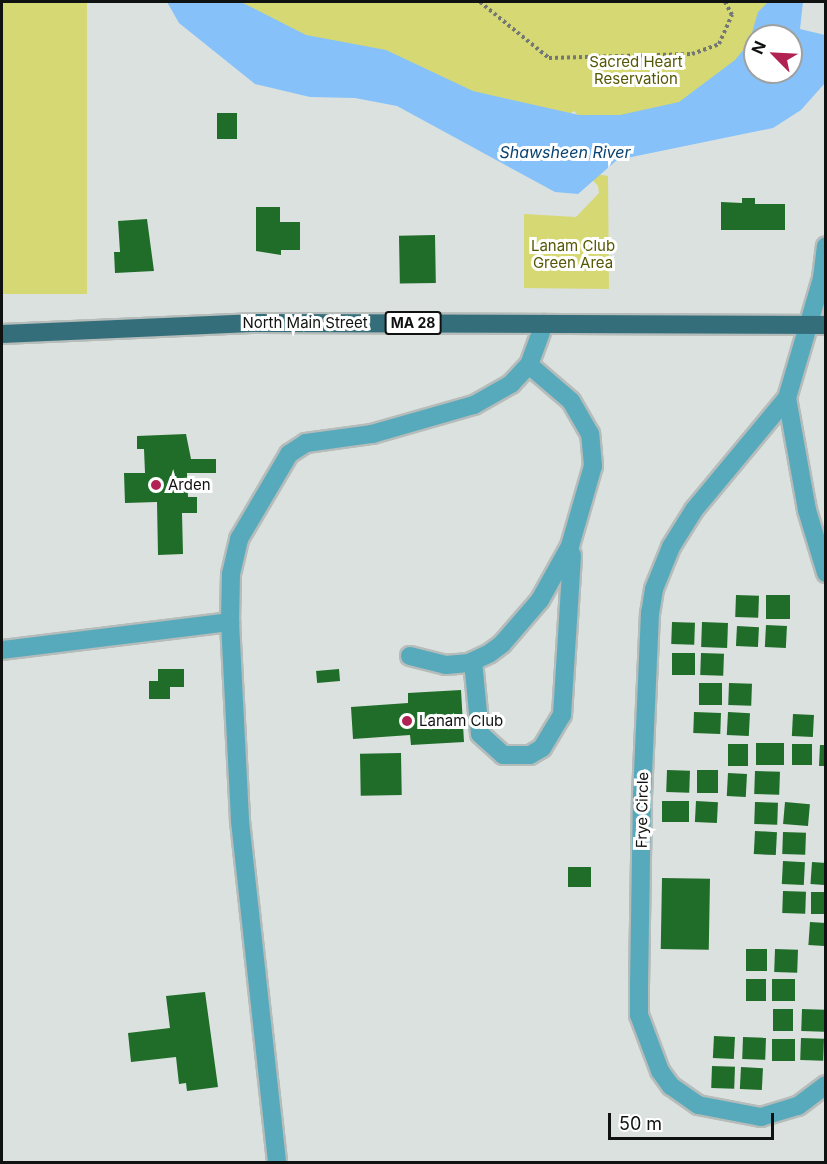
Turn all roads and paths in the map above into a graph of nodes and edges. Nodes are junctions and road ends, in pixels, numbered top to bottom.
1 (480, 2) edge
2 (725, 2) edge
3 (825, 246) edge
4 (544, 324) junction
5 (806, 325) junction
6 (825, 325) edge
7 (2, 334) edge
8 (529, 365) junction
9 (787, 398) junction
10 (576, 530) junction
11 (825, 573) edge
12 (230, 622) junction
13 (2, 650) edge
14 (410, 656) dead end
15 (473, 661) junction
16 (825, 1085) edge
17 (277, 1162) edge

1 - 2 path
3 - 5 street, Frye Circle
4 - 5 main road, North Main Street / MA 28
4 - 7 main road, North Main Street / MA 28
4 - 8 street
5 - 6 main road, North Main Street / MA 28
5 - 9 street, Frye Circle
8 - 10 street
8 - 12 street
9 - 11 street, Frye Circle
9 - 16 street, Frye Circle
10 - 15 street
10 - 15 street
12 - 13 street
12 - 17 street
14 - 15 street

